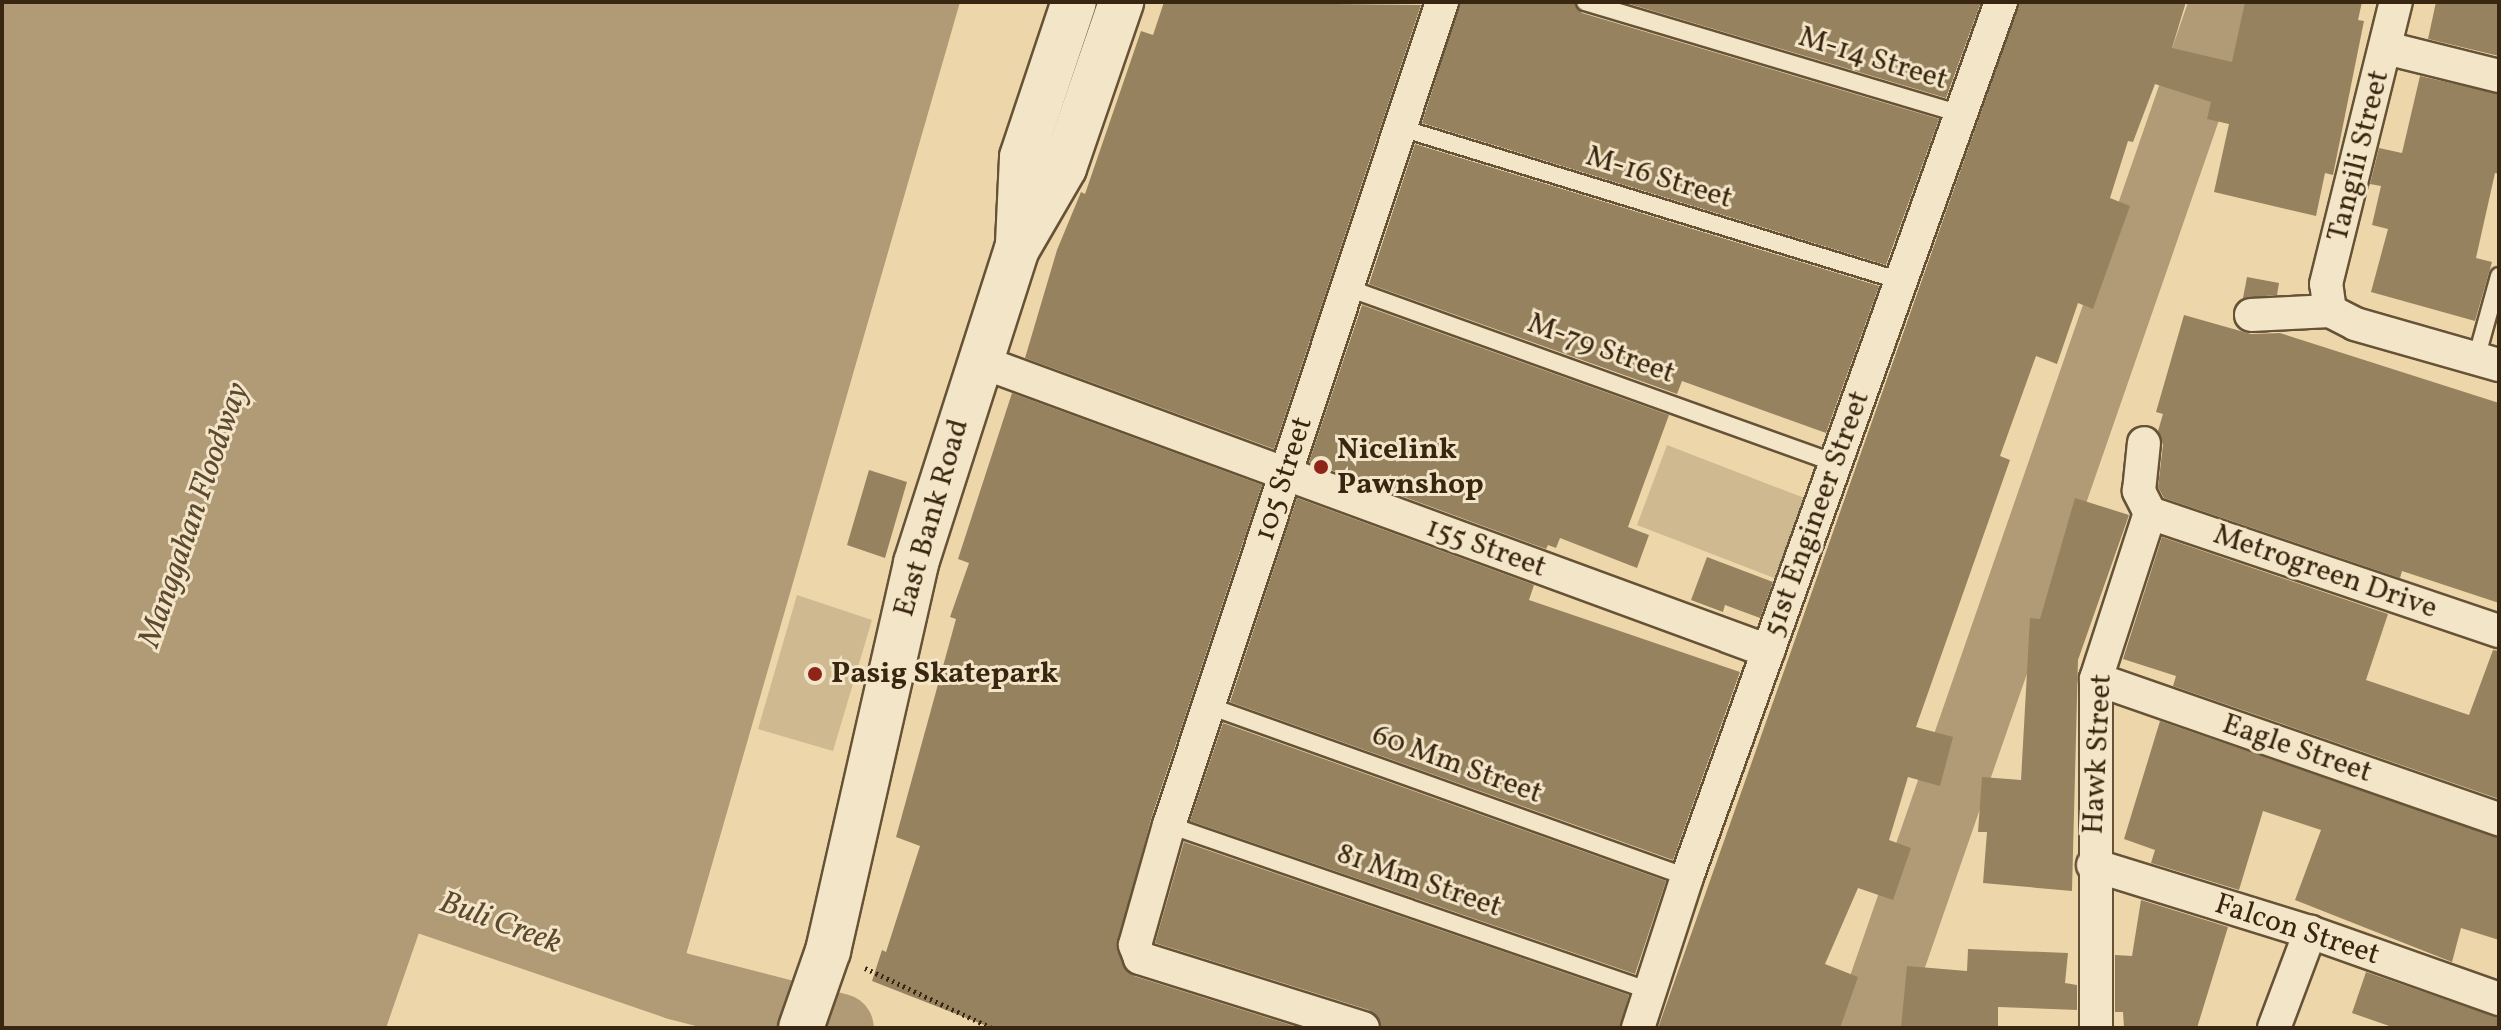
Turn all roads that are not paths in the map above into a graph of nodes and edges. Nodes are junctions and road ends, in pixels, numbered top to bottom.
1 (1074, 2) edge
2 (1121, 2) edge
3 (1442, 2) edge
4 (1585, 2) edge
5 (2001, 2) edge
6 (2396, 2) edge
7 (2386, 48) junction
8 (2499, 76) edge
9 (1960, 114) junction
10 (1401, 128) junction
11 (1017, 249) junction
12 (2499, 276) edge
13 (1901, 281) junction
14 (1348, 288) junction
15 (2330, 311) junction
16 (2251, 315) dead end
17 (979, 361) junction
18 (2487, 362) edge
19 (2144, 443) dead end
20 (1835, 463) junction
21 (1285, 475) junction
22 (2150, 513) junction
23 (2499, 631) edge
24 (1768, 651) junction
25 (2096, 679) junction
26 (1209, 706) junction
27 (2499, 819) edge
28 (1169, 825) junction
29 (2093, 865) junction
30 (1687, 877) junction
31 (2310, 932) junction
32 (1650, 991) junction
33 (2499, 999) edge
34 (801, 1028) edge
35 (1363, 1028) edge
36 (1638, 1028) edge
37 (2096, 1028) edge
38 (2274, 1028) edge

1 - 11 main road, East Bank Road
2 - 11 main road, East Bank Road
3 - 10 street, 105 Street
4 - 9 lane, M-14 Street
5 - 9 street, 51st Engineer Street
6 - 7 street, Tangili Street
7 - 8 street
7 - 15 street, Tangili Street
9 - 13 street, 51st Engineer Street
10 - 13 lane, M-16 Street
10 - 14 street, 105 Street
11 - 17 main road, East Bank Road
12 - 18 lane
13 - 20 street, 51st Engineer Street
14 - 20 lane, M-79 Street
14 - 21 street, 105 Street
15 - 16 street
15 - 18 street
17 - 21 street, 155 Street
17 - 34 main road, East Bank Road
19 - 22 street
20 - 24 street, 51st Engineer Street
21 - 24 street, 155 Street
21 - 26 street, 105 Street
22 - 23 street, Metrogreen Drive
22 - 25 street, Hawk Street
24 - 30 street, 51st Engineer Street
25 - 27 street, Eagle Street
25 - 29 street, Hawk Street
26 - 28 street, 105 Street
26 - 30 lane, 60 Mm Street
28 - 32 lane, 81 Mm Street
28 - 35 street, 105 Street
29 - 31 street, Falcon Street
29 - 37 street, Hawk Street
30 - 32 street, 51st Engineer Street
31 - 33 street, Falcon Street
31 - 38 street
32 - 36 street, 51st Engineer Street

